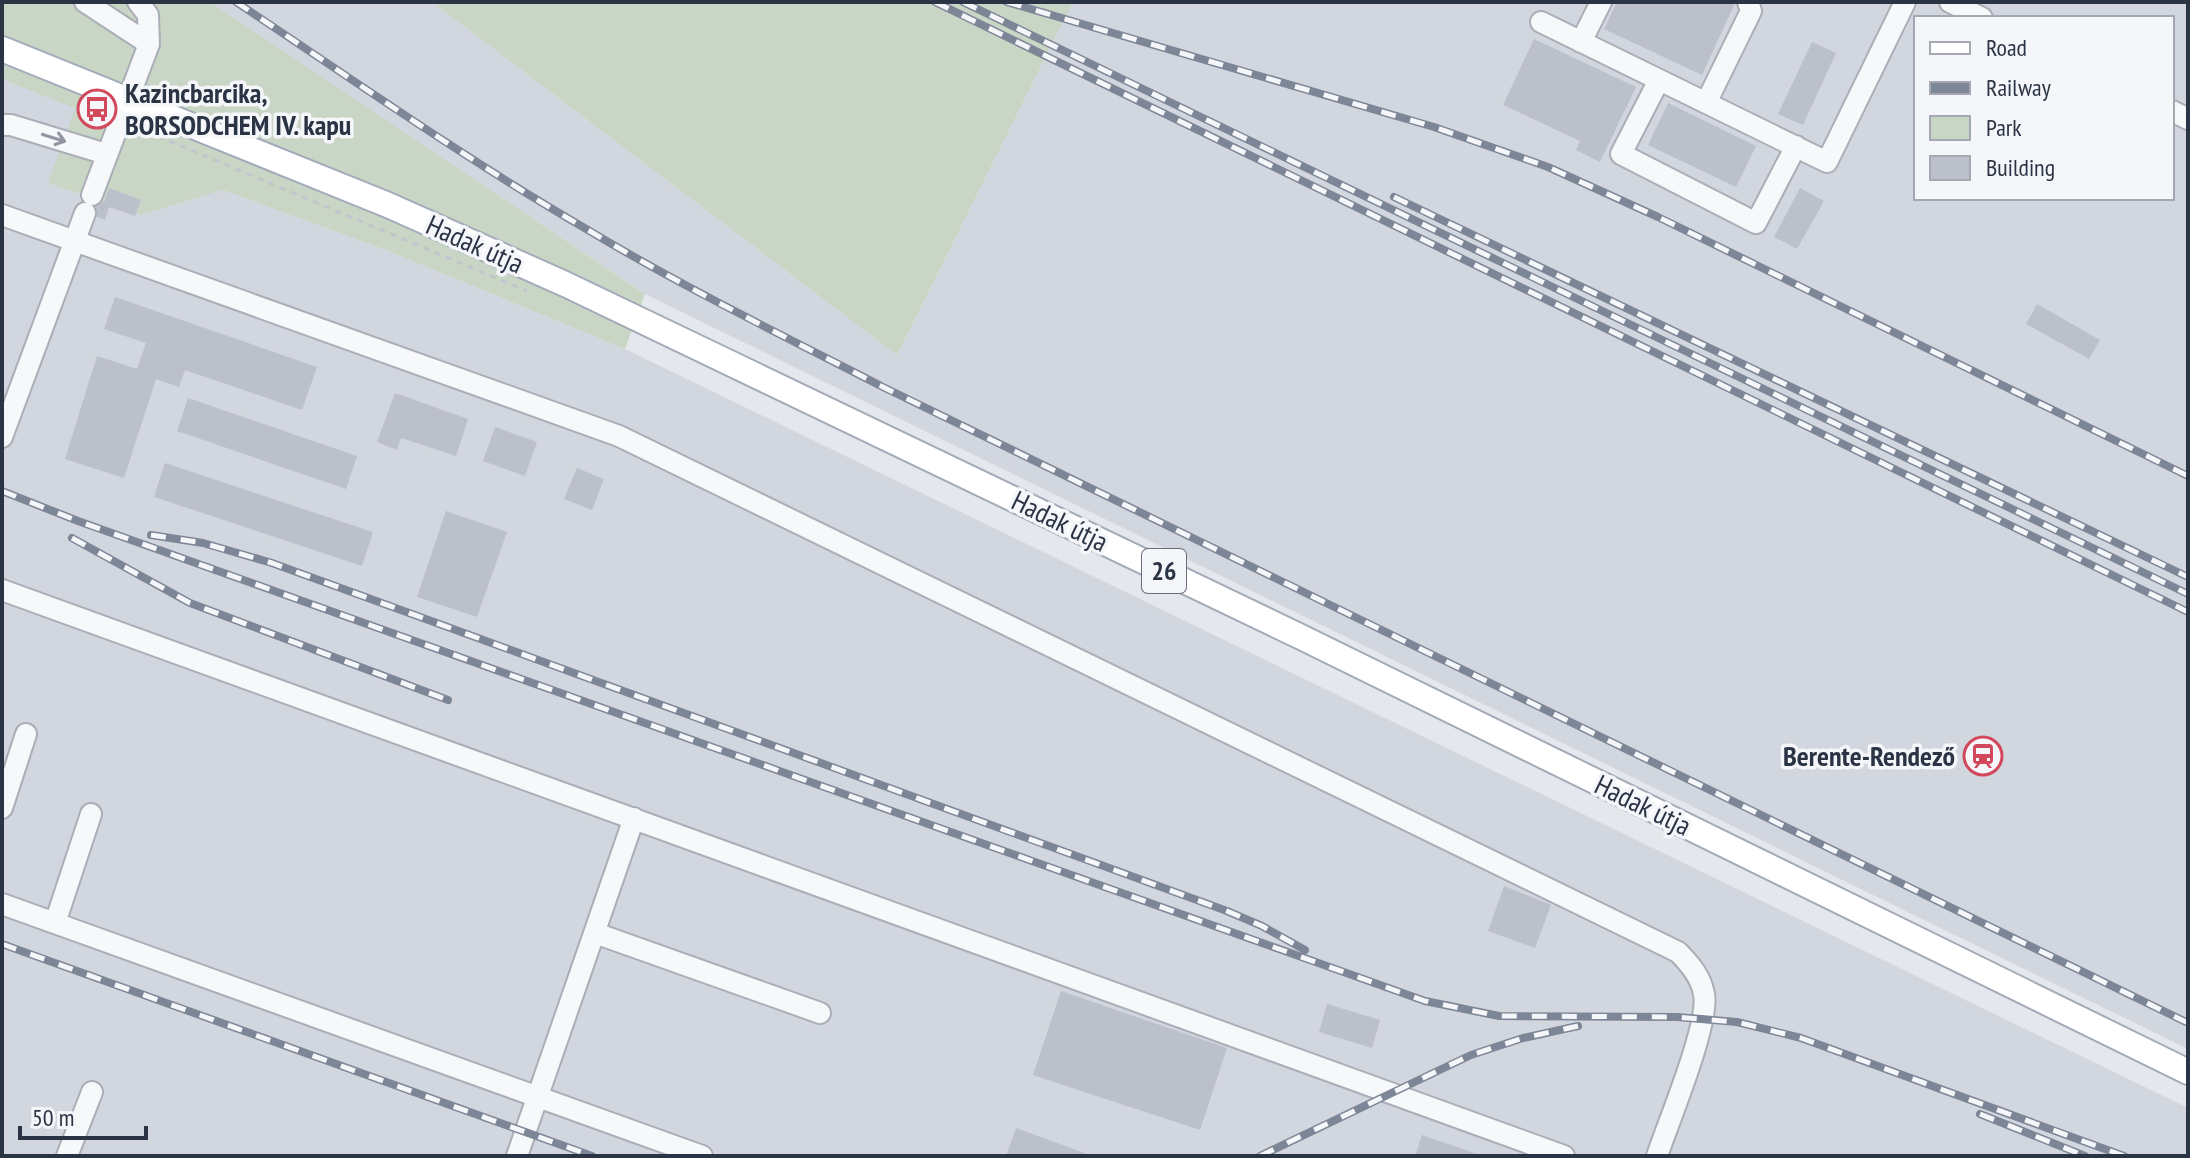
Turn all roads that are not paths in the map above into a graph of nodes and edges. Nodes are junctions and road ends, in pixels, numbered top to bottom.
1 (85, 2) edge
2 (1601, 2) edge
3 (1748, 2) edge
4 (1905, 2) edge
5 (1950, 2) edge
6 (143, 8) edge
7 (1978, 16) edge
8 (1541, 22) dead end
9 (1581, 42) junction
10 (149, 44) junction
11 (2, 49) edge
12 (1659, 80) junction
13 (1706, 103) junction
14 (123, 110) junction
15 (2, 125) edge
16 (1796, 146) junction
17 (106, 154) junction
18 (2, 215) edge
19 (75, 240) junction
20 (4, 426) edge
21 (2, 590) edge
22 (26, 734) dead end
23 (2, 808) edge
24 (91, 814) dead end
25 (634, 818) junction
26 (2, 904) edge
27 (55, 923) junction
28 (595, 933) junction
29 (820, 1013) dead end
30 (2188, 1072) edge
31 (92, 1092) dead end
32 (538, 1097) junction
33 (1551, 1154) edge
34 (67, 1156) edge
35 (517, 1156) edge
36 (702, 1156) edge
37 (1657, 1156) edge

1 - 10 street
2 - 9 street
3 - 13 street
4 - 16 street
5 - 7 street
6 - 10 street
8 - 9 street
9 - 12 street
10 - 14 street
11 - 14 main road, Hadak útja / 26
12 - 13 street
12 - 16 street
13 - 16 street
14 - 17 street
14 - 30 main road, Hadak útja / 26
15 -> 17 street
17 - 19 street
18 - 19 street
19 - 20 street
19 - 37 street
21 - 25 street
22 - 23 street
24 - 27 street
25 - 28 street
25 - 33 street
26 - 27 street
27 - 32 street
28 - 29 street
28 - 32 street
31 - 34 street
32 - 35 street
32 - 36 street

